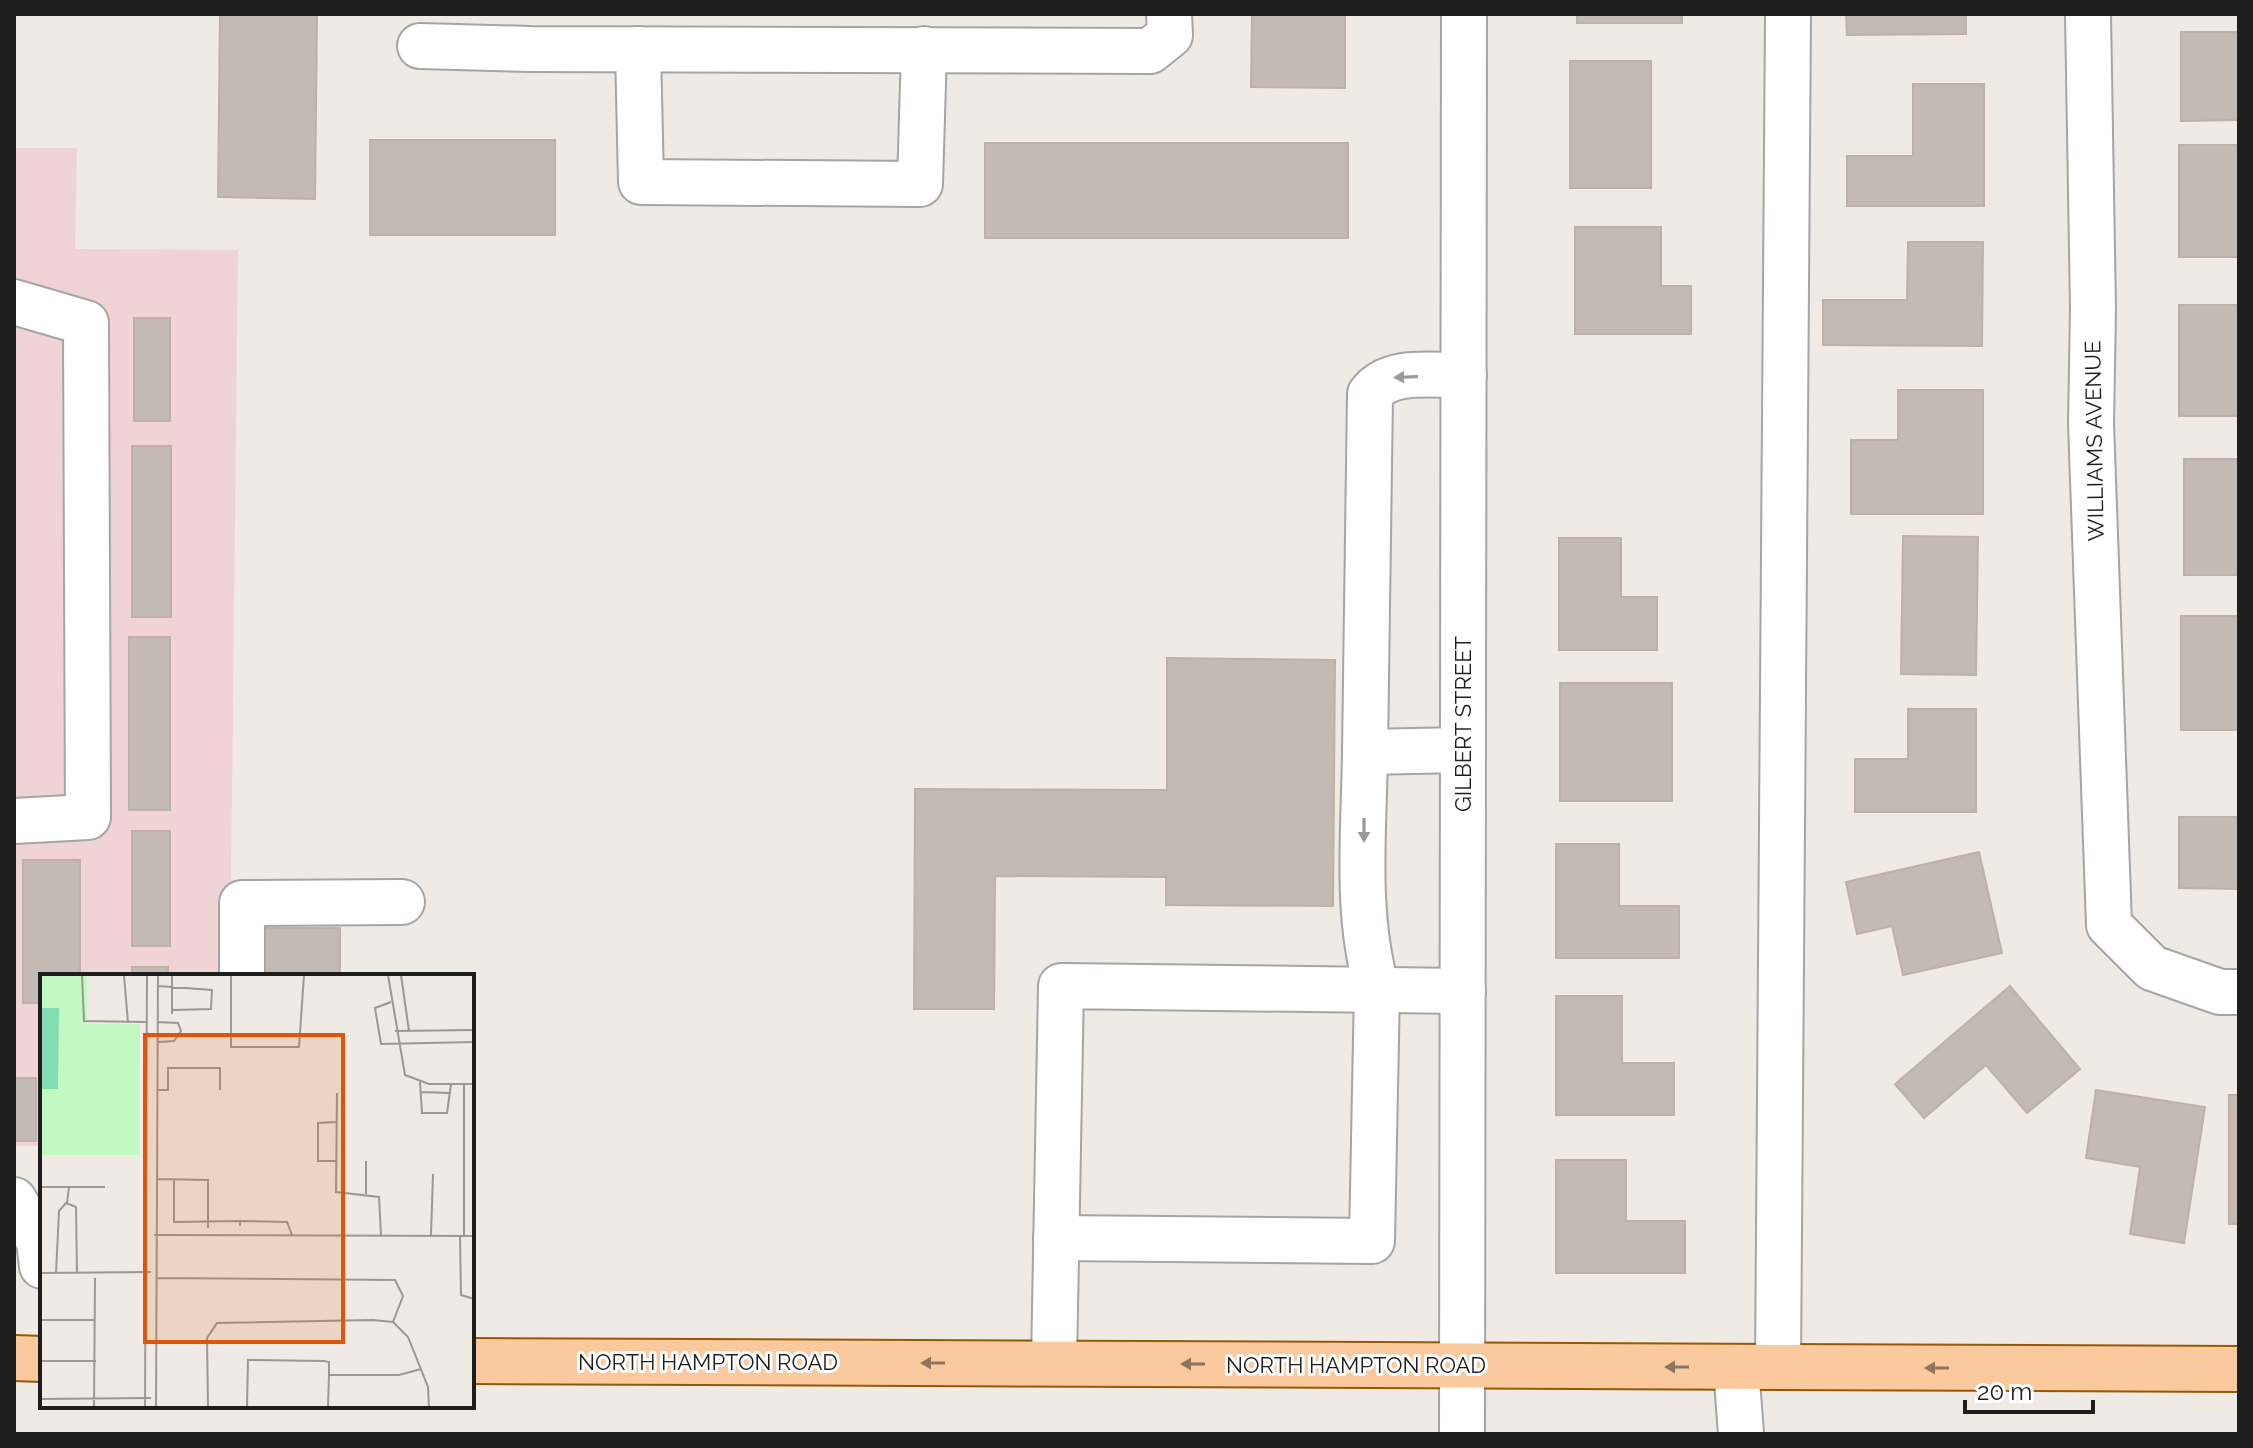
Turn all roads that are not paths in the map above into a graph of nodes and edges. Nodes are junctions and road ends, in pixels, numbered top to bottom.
1 (1169, 14) edge
2 (1464, 14) edge
3 (1788, 14) edge
4 (2088, 14) edge
5 (420, 46) dead end
6 (638, 49) junction
7 (924, 49) junction
8 (14, 302) edge
9 (1464, 375) junction
10 (1463, 750) junction
11 (1365, 752) junction
12 (14, 821) edge
13 (402, 902) dead end
14 (242, 974) edge
15 (1377, 989) junction
16 (1463, 991) junction
17 (2239, 992) edge
18 (14, 1200) edge
19 (1056, 1238) junction
20 (40, 1249) edge
21 (14, 1358) edge
22 (40, 1359) edge
23 (474, 1361) edge
24 (1054, 1363) junction
25 (1462, 1365) junction
26 (1757, 1367) junction
27 (2239, 1369) edge
28 (1462, 1434) edge
29 (1741, 1434) edge

1 - 7 street
2 - 9 street, GILBERT STREET
3 - 26 street
4 - 17 street, WILLIAMS AVENUE
5 - 6 street
6 - 7 street
6 - 7 street
8 - 12 street
9 - 10 street, GILBERT STREET
9 -> 11 street
10 - 11 street
10 - 16 street, GILBERT STREET
11 -> 15 street
13 - 14 street
15 - 16 street
15 - 19 street
15 - 19 street
16 - 25 street, GILBERT STREET
18 - 20 street
19 - 24 street
21 - 22 main road
24 -> 23 main road, NORTH HAMPTON ROAD
25 -> 24 main road, NORTH HAMPTON ROAD
26 -> 25 main road, NORTH HAMPTON ROAD
25 - 28 street, GILBERT STREET
27 -> 26 main road, NORTH HAMPTON ROAD
26 - 29 street

